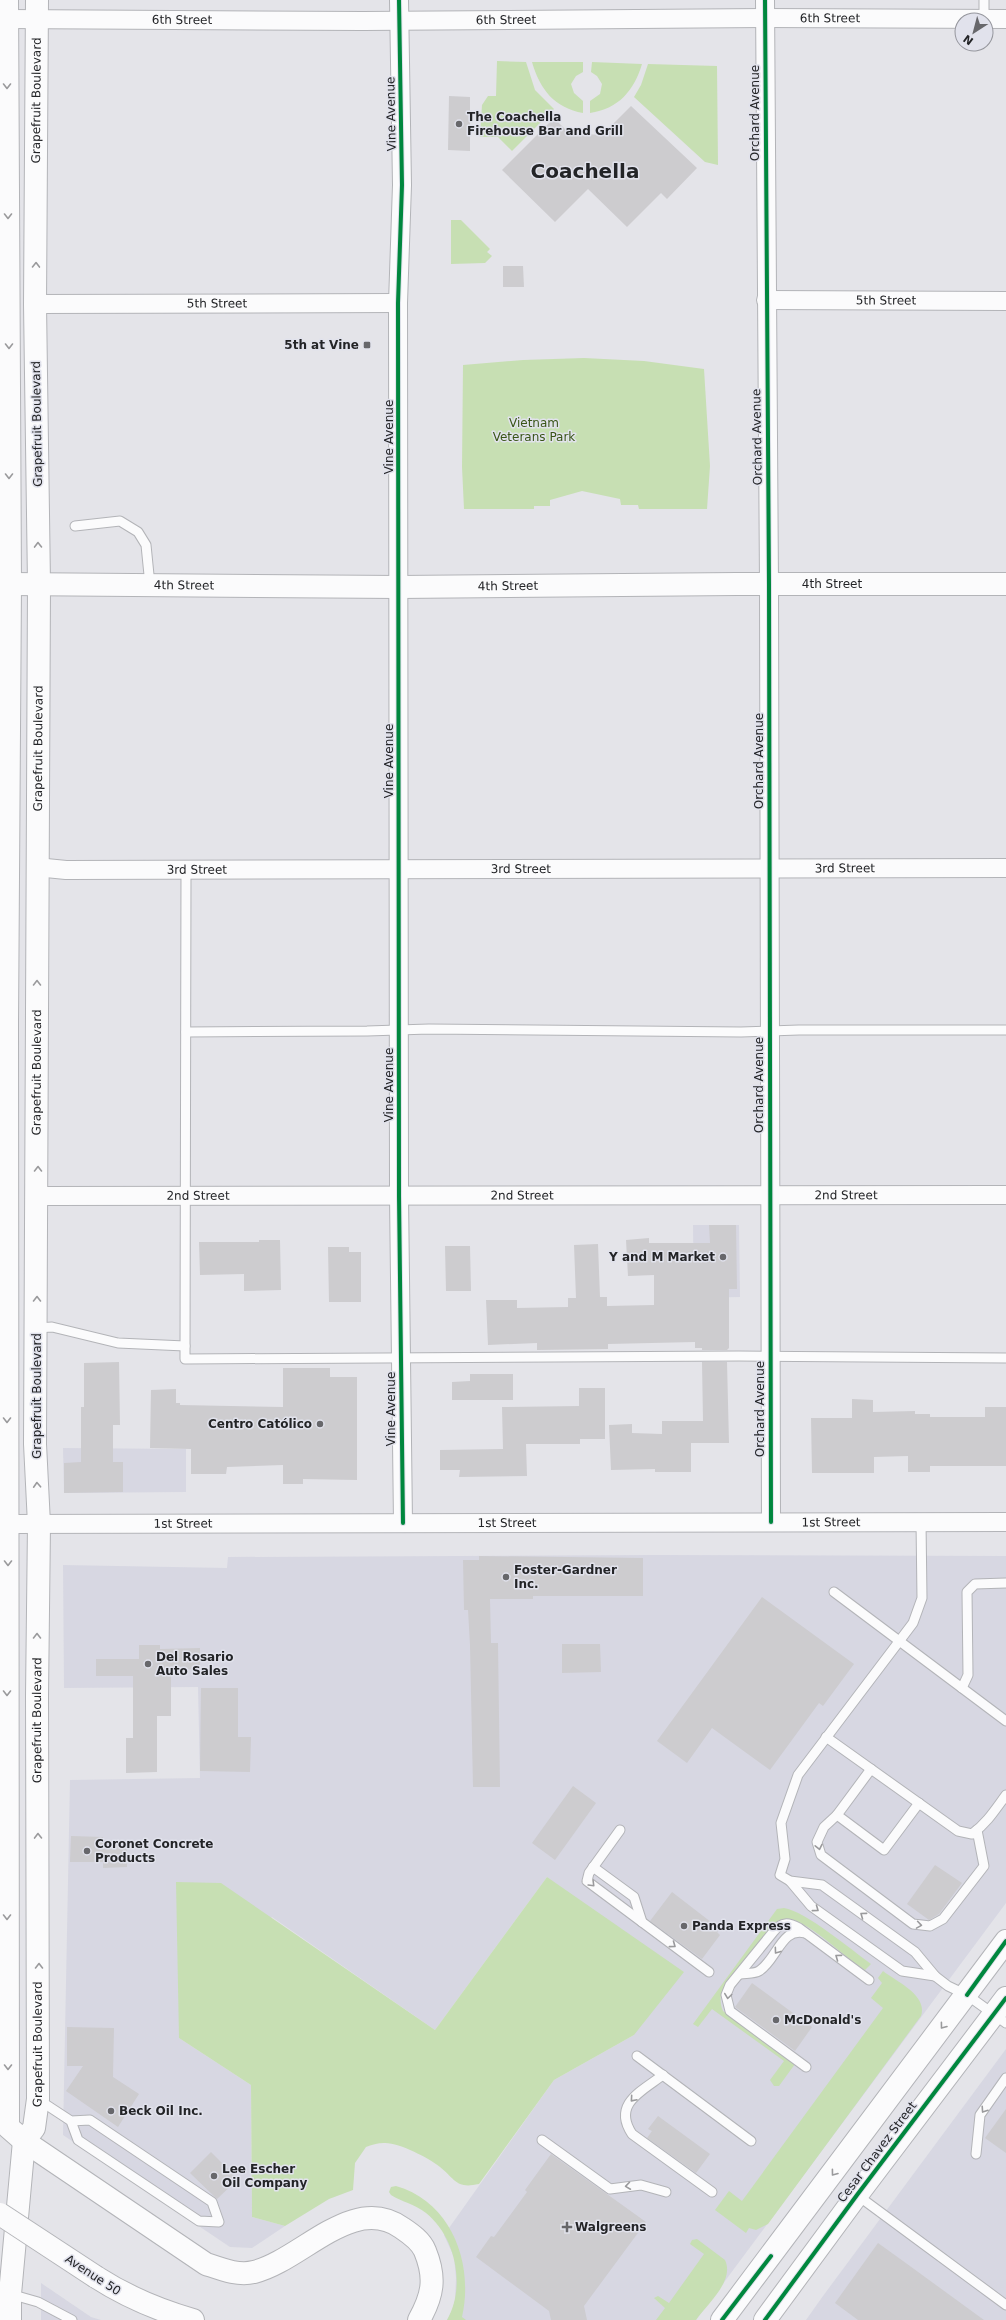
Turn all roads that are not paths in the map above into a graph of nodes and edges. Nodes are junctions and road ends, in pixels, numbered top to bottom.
1 (399, 0) edge
2 (765, 0) edge
3 (984, 0) edge
4 (7, 10) edge
5 (37, 10) edge
6 (984, 12) edge
7 (765, 18) junction
8 (954, 19) edge
9 (994, 19) edge
10 (1006, 19) edge
11 (399, 21) junction
12 (766, 300) junction
13 (1006, 301) edge
14 (398, 303) junction
15 (35, 304) junction
16 (75, 526) dead end
17 (10, 584) junction
18 (39, 584) junction
19 (769, 584) junction
20 (1006, 584) edge
21 (150, 585) junction
22 (399, 587) junction
23 (36, 867) junction
24 (769, 868) junction
25 (1006, 868) edge
26 (400, 869) junction
27 (186, 870) junction
28 (399, 1030) junction
29 (1006, 1030) edge
30 (769, 1031) junction
31 (186, 1032) junction
32 (769, 1195) junction
33 (1006, 1195) edge
34 (38, 1196) junction
35 (185, 1196) junction
36 (399, 1196) junction
37 (37, 1328) junction
38 (185, 1346) junction
39 (770, 1357) junction
40 (401, 1358) junction
41 (1006, 1358) edge
42 (771, 1522) junction
43 (921, 1522) junction
44 (1006, 1522) edge
45 (403, 1523) junction
46 (39, 1524) junction
47 (5, 1535) edge
48 (1006, 1583) edge
49 (834, 1592) dead end
50 (4, 1602) edge
51 (899, 1641) junction
52 (962, 1688) junction
53 (1006, 1721) edge
54 (826, 1737) junction
55 (871, 1769) junction
56 (1006, 1795) edge
57 (919, 1803) junction
58 (837, 1815) junction
59 (620, 1830) dead end
60 (977, 1830) junction
61 (594, 1867) junction
62 (790, 1881) junction
63 (642, 1922) junction
64 (806, 1934) junction
65 (1006, 1941) edge
66 (709, 1972) dead end
67 (740, 1974) junction
68 (935, 1976) junction
69 (870, 1980) dead end
70 (967, 1995) junction
71 (1002, 2012) edge
72 (637, 2056) dead end
73 (806, 2067) dead end
74 (664, 2075) junction
75 (1006, 2078) edge
76 (38, 2099) junction
77 (71, 2121) junction
78 (24, 2140) junction
79 (542, 2140) dead end
80 (751, 2141) dead end
81 (976, 2154) dead end
82 (666, 2192) dead end
83 (712, 2192) dead end
84 (857, 2194) junction
85 (0, 2214) edge
86 (10, 2294) junction
87 (1006, 2305) edge
88 (10, 2320) edge
89 (72, 2320) edge
90 (194, 2320) edge
91 (419, 2320) edge
92 (722, 2320) edge
93 (765, 2320) edge

1 - 11 street, Vine Avenue
2 - 7 street, Orchard Avenue
3 - 6 lane
4 - 5 street, 6th Street
4 -> 17 main road
5 - 11 street, 6th Street
15 -> 5 main road, Grapefruit Boulevard
7 - 8 street, 6th Street
7 - 11 street, 6th Street
7 - 12 street, Orchard Avenue
9 - 10 street, 6th Street
11 - 14 street, Vine Avenue
12 - 13 street, 5th Street
12 - 19 street, Orchard Avenue
14 - 15 street, 5th Street
14 - 22 street, Vine Avenue
18 -> 15 main road, Grapefruit Boulevard
16 - 21 lane
17 - 18 main road, 4th Street
17 -> 47 main road
18 - 21 main road, 4th Street
18 - 23 main road, Grapefruit Boulevard
19 - 20 main road, 4th Street
19 - 22 main road, 4th Street
19 - 24 street, Orchard Avenue
21 - 22 main road, 4th Street
22 - 26 street, Vine Avenue
23 - 27 street, 3rd Street
34 -> 23 main road, Grapefruit Boulevard
24 - 25 street, 3rd Street
24 - 26 street, 3rd Street
24 - 30 street, Orchard Avenue
26 - 27 street, 3rd Street
26 - 28 street, Vine Avenue
27 - 31 lane
28 - 30 lane
28 - 31 lane
28 - 36 street, Vine Avenue
29 - 30 lane
30 - 32 street, Orchard Avenue
31 - 35 lane
32 - 33 street, 2nd Street
32 - 36 street, 2nd Street
32 - 39 street, Orchard Avenue
34 - 35 street, 2nd Street
37 -> 34 main road, Grapefruit Boulevard
35 - 36 street, 2nd Street
35 - 38 lane
36 - 40 street, Vine Avenue
37 - 38 lane
46 -> 37 main road, Grapefruit Boulevard
38 - 40 lane
39 - 40 lane
39 - 41 lane
39 - 42 street, Orchard Avenue
40 - 45 street, Vine Avenue
42 - 43 street, 1st Street
42 - 45 street, 1st Street
43 - 44 street, 1st Street
43 - 51 lane
45 - 46 street, 1st Street
46 - 47 street, 1st Street
76 -> 46 main road, Grapefruit Boulevard
47 -> 50 main road
48 - 52 lane
49 - 51 lane
50 -> 78 main road
51 - 52 lane
51 - 54 lane
52 - 53 lane
54 - 55 lane
54 - 62 lane
55 - 57 lane
55 - 58 lane
56 - 60 lane
57 - 58 lane
57 - 60 lane
58 -> 60 lane
59 - 61 lane
61 - 63 lane
61 -> 63 lane
68 -> 62 lane
62 -> 68 lane
63 -> 66 lane
64 -> 67 lane
64 - 67 lane
69 -> 64 lane
65 - 70 main road, Cesar Chavez Street
67 -> 73 lane
68 - 70 lane
70 - 71 lane
70 -> 92 main road, Cesar Chavez Street
71 - 84 main road, Cesar Chavez Street
72 - 74 lane
74 - 80 lane
74 -> 83 lane
75 -> 81 lane
76 - 77 lane
76 - 78 main road, Grapefruit Boulevard
77 - 77 lane
78 - 86 main road, Grapefruit Boulevard
78 - 91 main road
82 -> 79 lane
84 - 87 lane
84 - 93 main road, Cesar Chavez Street
85 - 90 main road, Avenue 50, bridge
86 - 88 main road, Grapefruit Boulevard
86 - 89 lane

